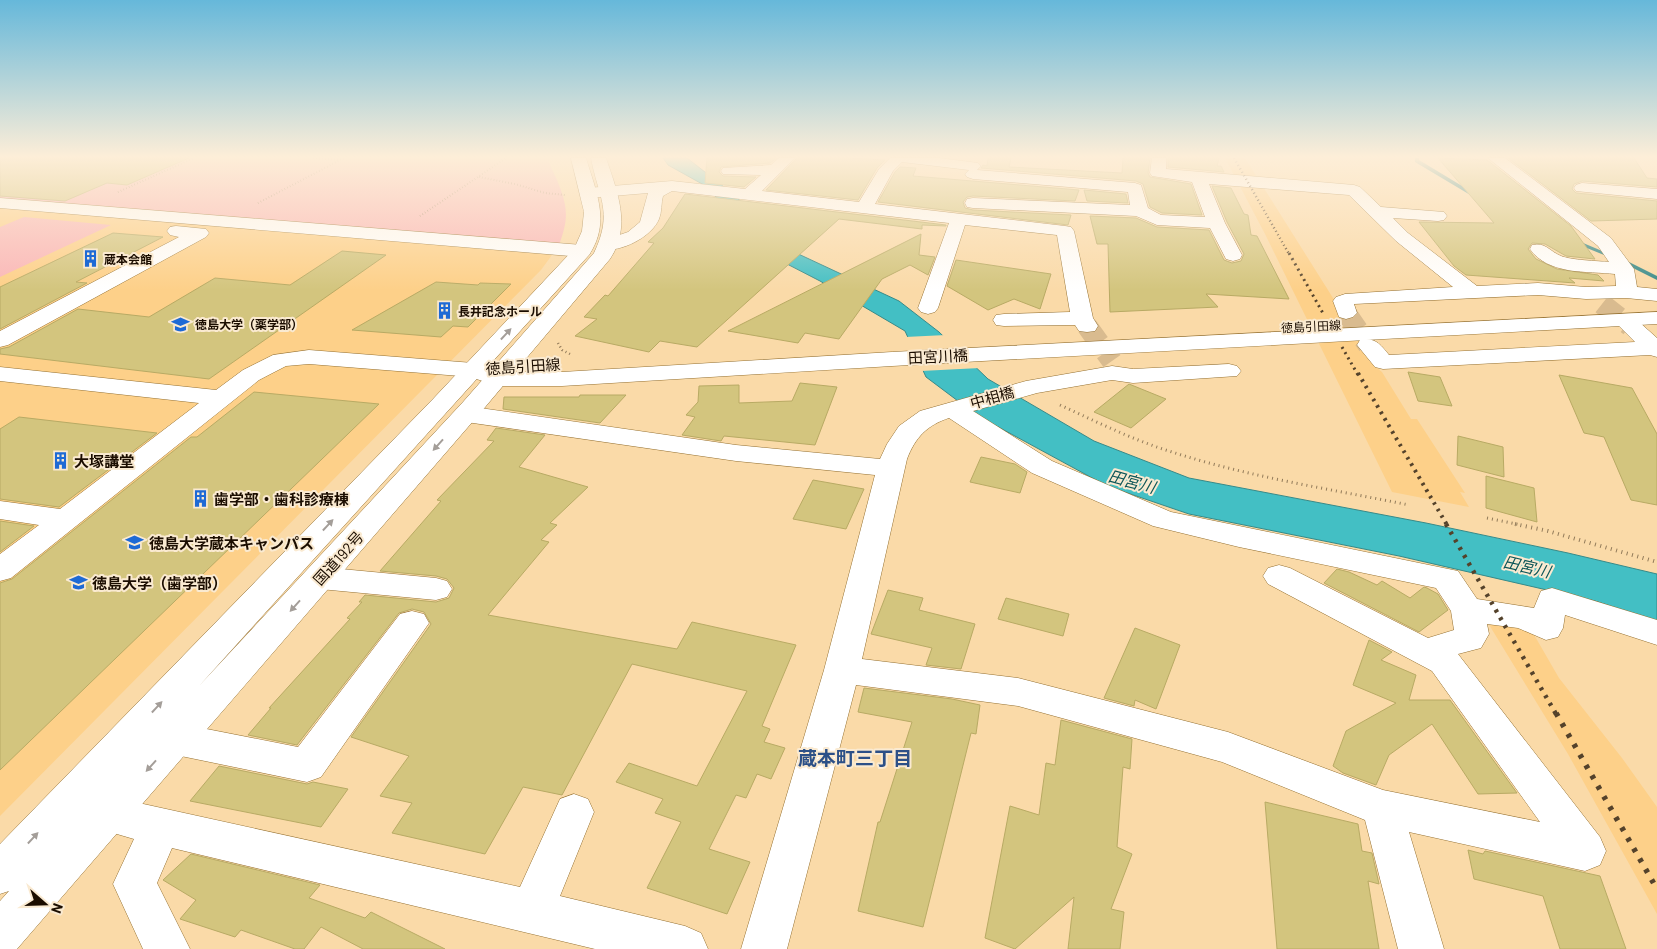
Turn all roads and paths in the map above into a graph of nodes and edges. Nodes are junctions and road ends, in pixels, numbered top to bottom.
1 (261, 202) edge
2 (440, 202) edge
3 (586, 202) edge
4 (612, 202) edge
5 (653, 202) edge
6 (824, 202) edge
7 (868, 202) edge
8 (968, 202) edge
9 (1138, 202) edge
10 (1208, 202) edge
11 (1366, 202) edge
12 (1553, 202) edge
13 (0, 203) edge
14 (256, 205) dead end
15 (865, 207) junction
16 (1140, 211) junction
17 (1375, 212) junction
18 (967, 213) junction
19 (1438, 216) dead end
20 (419, 217) dead end
21 (1216, 223) junction
22 (148, 228) dead end
23 (595, 248) junction
24 (1539, 249) dead end
25 (1233, 255) dead end
26 (1619, 262) junction
27 (1472, 292) junction
28 (1626, 292) junction
29 (1657, 296) edge
30 (1657, 307) edge
31 (928, 308) dead end
32 (1346, 313) dead end
33 (1657, 318) edge
34 (1004, 320) dead end
35 (1648, 339) edge
36 (0, 340) edge
37 (1368, 345) tunnel mouth
38 (974, 348) junction
39 (883, 352) joint
40 (1229, 371) dead end
41 (493, 372) junction
42 (0, 374) edge
43 (1028, 387) junction
44 (219, 398) junction
45 (955, 408) junction
46 (466, 414) junction
47 (890, 468) junction
48 (1409, 505) dead end
49 (0, 510) edge
50 (1488, 518) dead end
51 (67, 519) junction
52 (1657, 562) edge
53 (0, 570) edge
54 (1279, 576) dead end
55 (320, 578) junction
56 (436, 589) dead end
57 (1467, 610) junction
58 (412, 623) dead end
59 (1657, 633) edge
60 (1442, 661) junction
61 (842, 670) junction
62 (176, 739) junction
63 (1382, 808) junction
64 (574, 812) dead end
65 (107, 814) junction
66 (161, 825) junction
67 (0, 874) edge
68 (532, 911) junction
69 (0, 934) edge
70 (167, 949) edge
71 (685, 949) edge
72 (764, 949) edge
73 (1421, 949) edge

1 - 14 path
2 - 20 path
3 - 23 main road, 国道192号
4 - 23 main road, 国道192号
5 - 23 main road
6 - 15 main road
7 - 15 main road
8 - 18 main road
9 - 16 main road
10 - 21 main road
11 - 17 main road
12 - 26 main road
13 - 23 main road
15 - 18 main road
16 - 18 main road
16 - 21 main road
17 - 19 main road
17 - 27 main road
18 - 31 main road
18 - 34 main road
21 - 25 main road
22 - 36 main road
23 - 41 main road, 国道192号
24 - 26 main road
26 - 28 main road
27 - 28 main road
27 - 32 main road
28 - 29 main road
30 - 38 main road, 徳島引田線
33 - 38 main road
35 - 37 main road
38 - 39 main road, 田宮川橋
39 - 41 main road, 徳島引田線
40 - 43 main road, 中相橋
41 - 44 main road, 徳島引田線
41 - 46 main road, 国道192号
67 -> 41 main road, 国道192号
42 - 44 main road
43 - 45 main road, 中相橋
43 - 48 path
44 - 51 main road, 徳島引田線
45 - 47 main road, 中相橋
45 - 57 main road
46 - 47 main road
46 -> 55 main road, 国道192号
47 - 61 main road, 中相橋
49 - 51 main road
50 - 52 path
51 - 53 main road, 徳島引田線
54 - 60 main road
55 - 56 main road
55 -> 62 main road, 国道192号
57 - 59 main road
57 - 60 main road
58 - 62 main road
60 - 63 main road
61 - 63 main road
61 - 72 main road, 中相橋
62 -> 65 main road, 国道192号
63 - 73 main road
64 - 68 main road
65 - 66 main road
65 - 69 main road, 国道192号
66 - 68 main road
66 - 70 main road
68 - 71 main road

